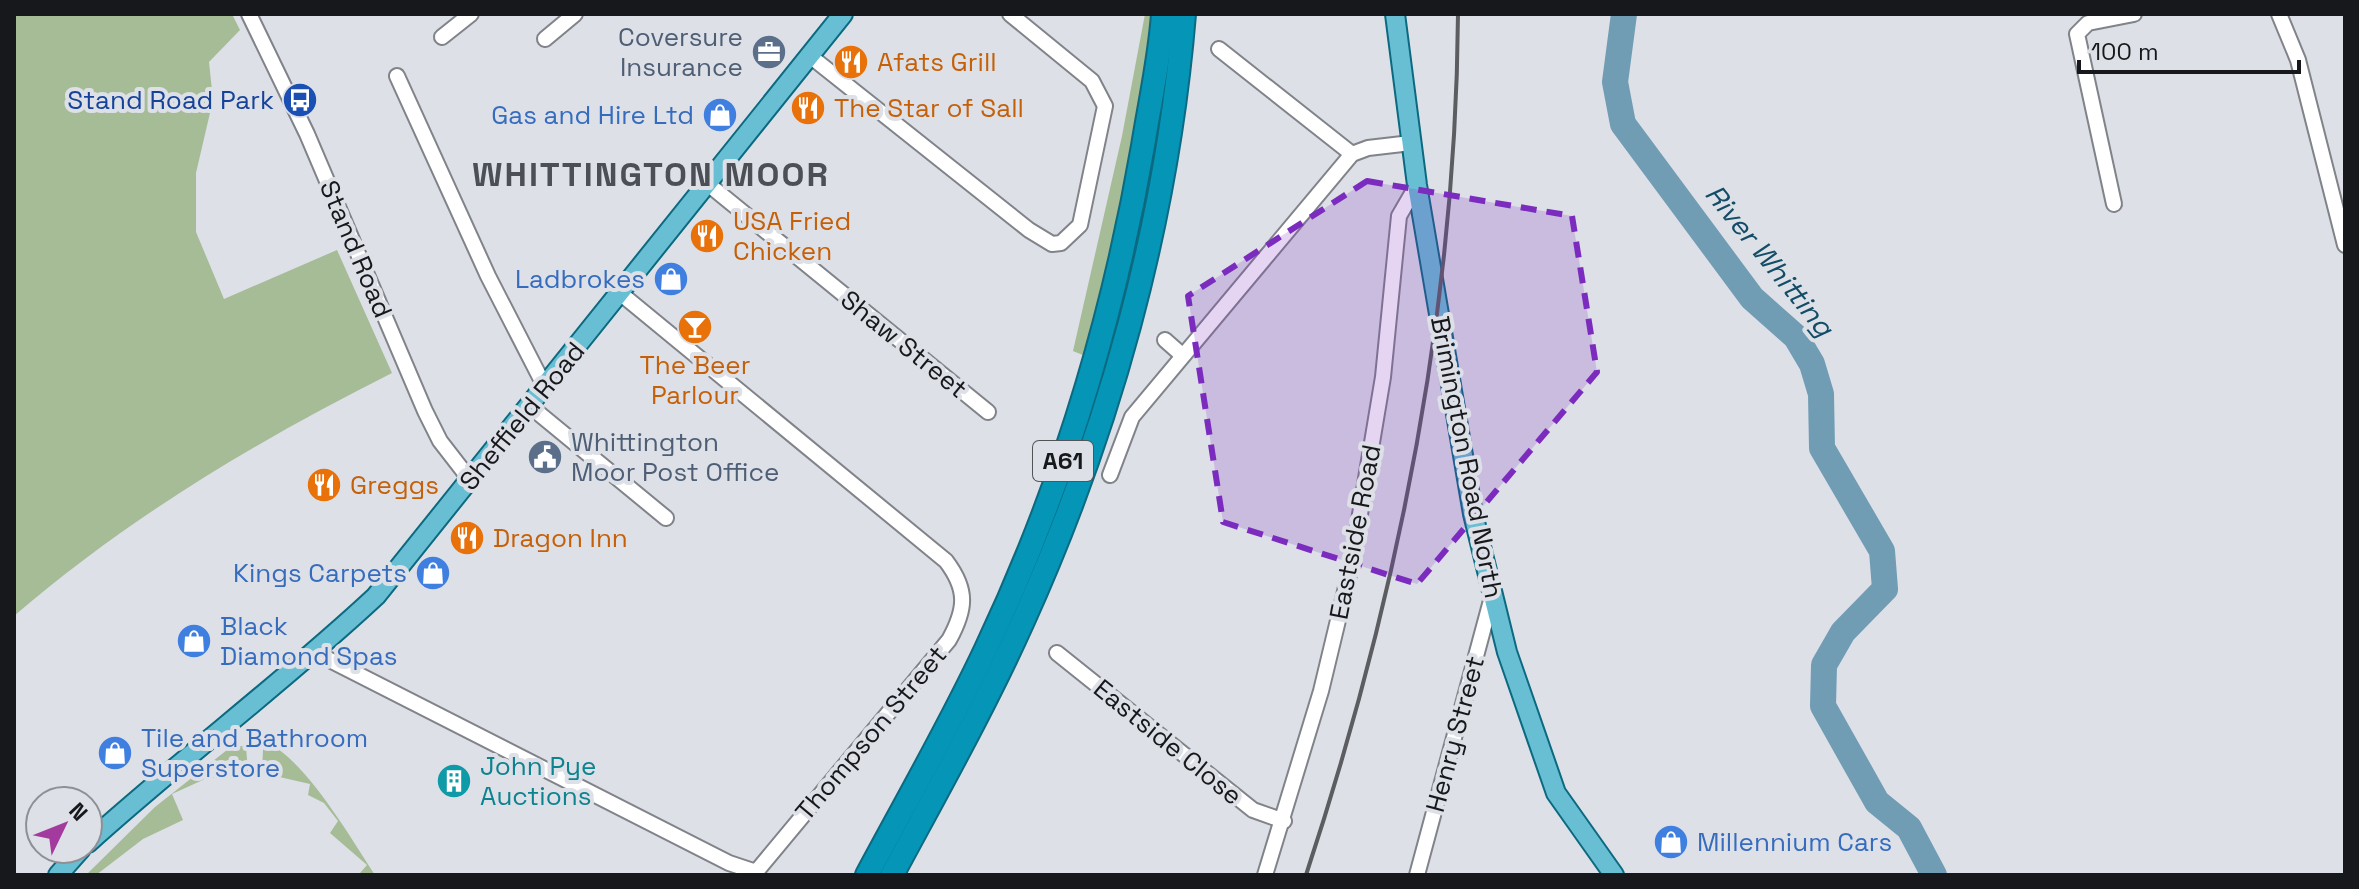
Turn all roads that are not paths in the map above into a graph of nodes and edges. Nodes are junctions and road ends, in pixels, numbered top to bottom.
1 (249, 14) edge
2 (549, 14) edge
3 (575, 14) edge
4 (843, 14) edge
5 (1010, 14) edge
6 (1163, 14) edge
7 (1184, 14) edge
8 (1395, 14) edge
9 (2134, 14) edge
10 (2279, 14) edge
11 (461, 17) edge
12 (560, 27) junction
13 (442, 37) dead end
14 (545, 39) dead end
15 (1219, 49) dead end
16 (810, 56) junction
17 (397, 76) dead end
18 (1411, 143) junction
19 (1352, 154) junction
20 (708, 184) junction
21 (1417, 185) junction
22 (2114, 204) dead end
23 (2345, 245) edge
24 (620, 293) junction
25 (1165, 340) dead end
26 (1182, 355) junction
27 (545, 387) junction
28 (531, 407) junction
29 (988, 412) dead end
30 (1110, 475) dead end
31 (471, 481) junction
32 (666, 518) dead end
33 (1493, 592) junction
34 (314, 652) junction
35 (1057, 653) dead end
36 (1284, 821) junction
37 (104, 829) edge
38 (867, 875) edge
39 (892, 875) edge
40 (1265, 875) edge
41 (1417, 875) edge
42 (1614, 875) edge

1 - 31 street, Stand Road
2 - 12 street
3 - 12 street
4 - 16 main road, Sheffield Road
5 - 16 street
6 - 38 highway, A61
7 - 39 highway, A61
8 - 18 main road, Brimington Road North
9 - 22 street
10 - 23 street
11 - 13 street
12 - 14 street
15 - 19 street
16 - 20 main road, Sheffield Road
17 - 27 street
18 - 19 street
18 - 21 main road, Brimington Road North
19 - 26 street
20 - 24 main road, Sheffield Road
20 - 29 street, Shaw Street
21 - 33 main road, Brimington Road North
21 - 36 street, Eastside Road
24 - 27 main road, Sheffield Road
24 - 34 street, Thompson Street
25 - 26 street
26 - 30 street
27 - 28 main road, Sheffield Road
28 - 31 main road, Sheffield Road
28 - 32 street
31 - 34 main road, Sheffield Road
33 - 41 street, Henry Street
33 - 42 main road, Brimington Road North
34 - 37 main road, Sheffield Road
35 - 36 street, Eastside Close
36 - 40 street, Eastside Road

